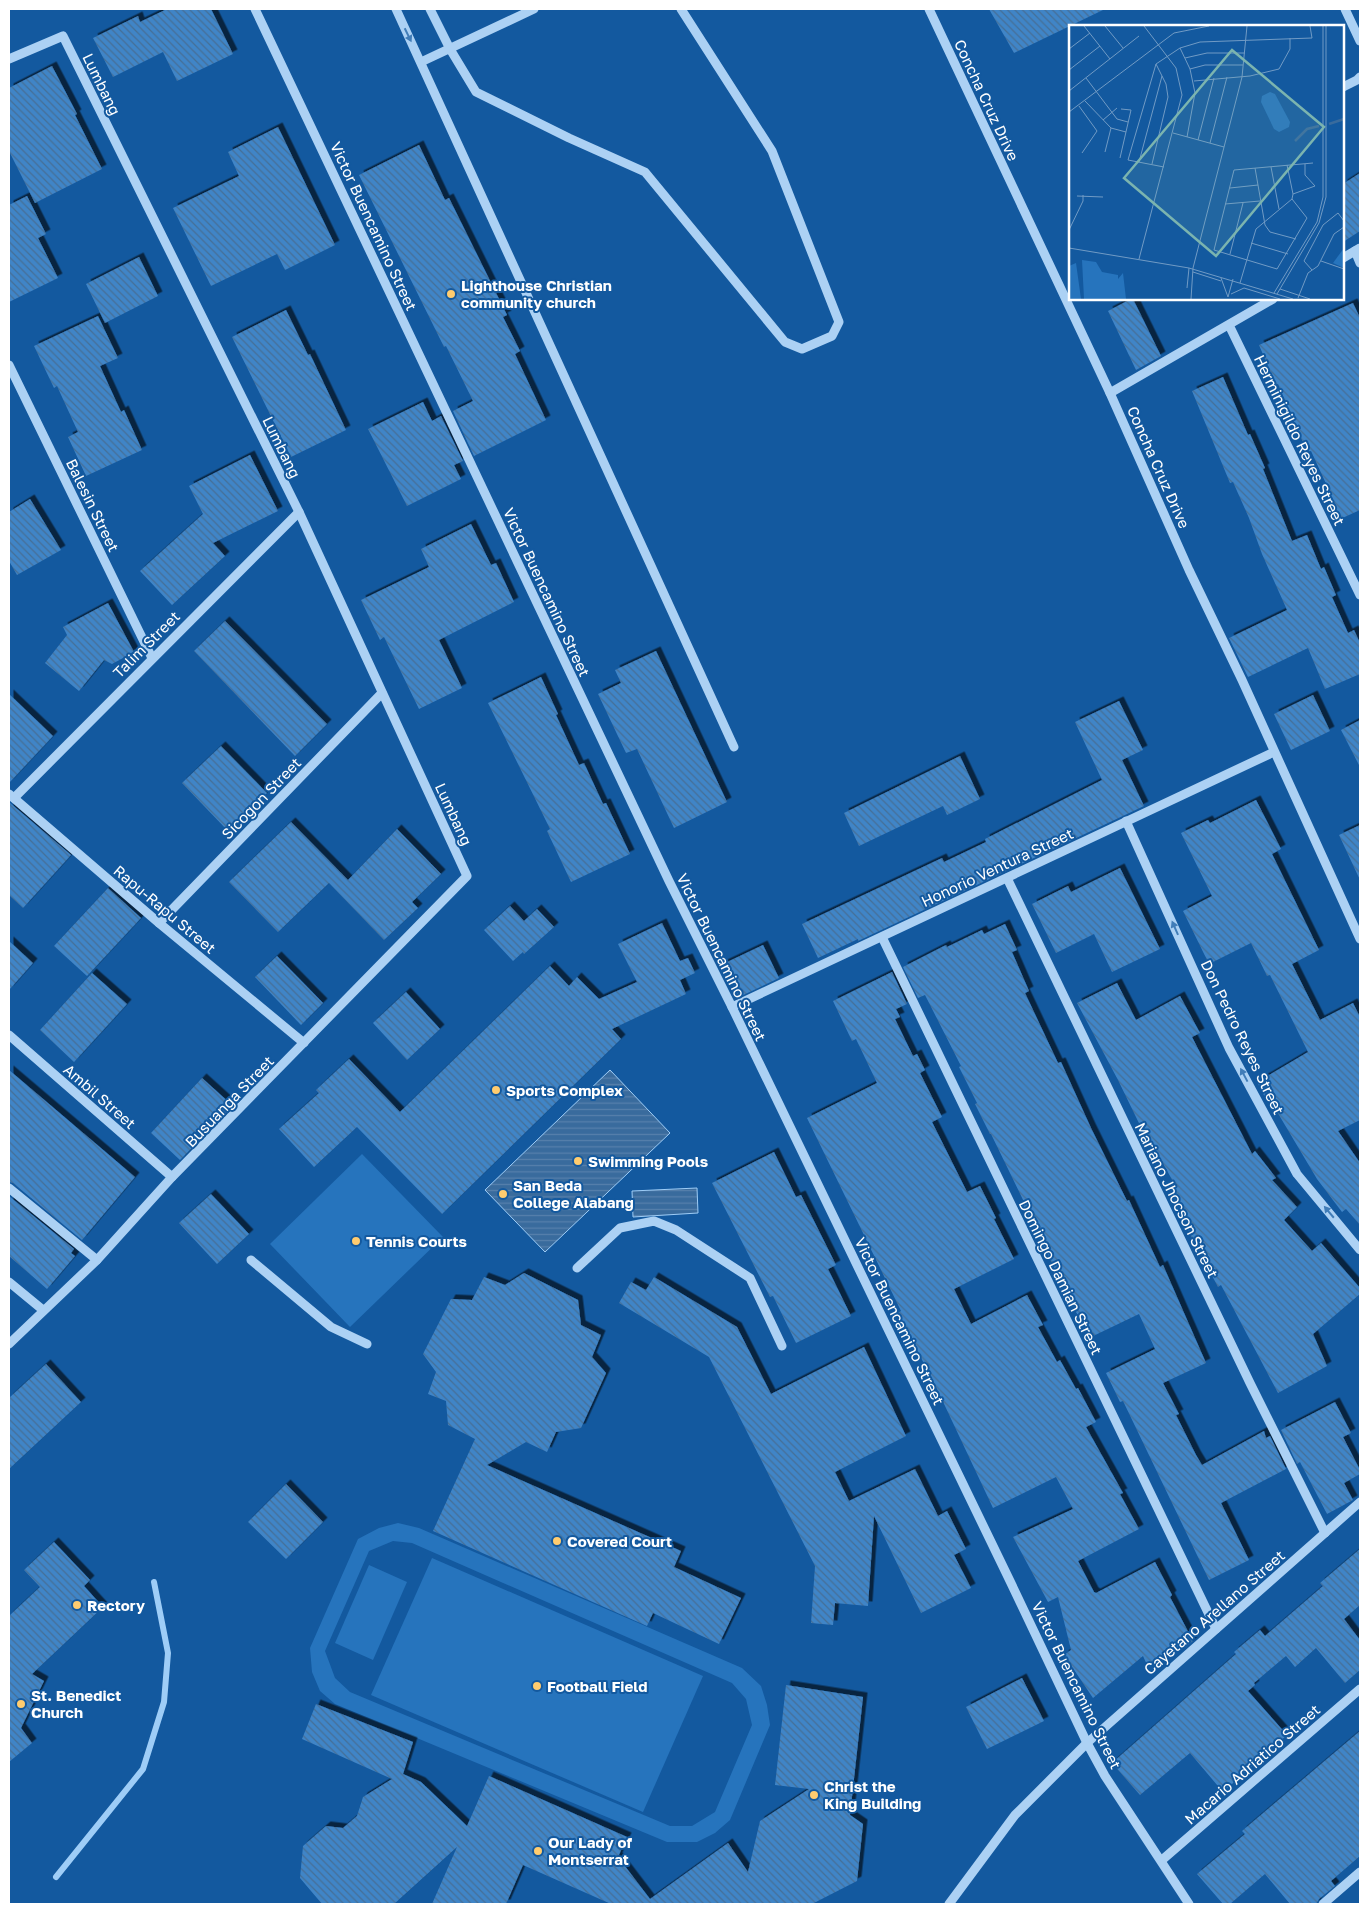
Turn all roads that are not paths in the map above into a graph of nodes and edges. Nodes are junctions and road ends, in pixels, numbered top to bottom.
1 (255, 9) edge
2 (396, 9) edge
3 (430, 9) edge
4 (534, 9) edge
5 (681, 9) edge
6 (929, 9) edge
7 (1345, 9) edge
8 (1360, 41) edge
9 (450, 49) junction
10 (9, 60) edge
11 (421, 62) junction
12 (1360, 77) edge
13 (1344, 86) edge
14 (1357, 250) edge
15 (1344, 257) edge
16 (1360, 263) edge
17 (1271, 300) edge
18 (1229, 325) junction
19 (9, 365) edge
20 (1110, 393) junction
21 (299, 512) junction
22 (1360, 595) edge
23 (152, 658) junction
24 (382, 693) junction
25 (734, 747) dead end
26 (1274, 752) junction
27 (11, 796) edge
28 (1126, 822) junction
29 (467, 876) joint
30 (1007, 878) junction
31 (159, 923) junction
32 (882, 937) junction
33 (1360, 939) edge
34 (732, 1007) junction
35 (9, 1034) edge
36 (304, 1043) junction
37 (172, 1177) junction
38 (9, 1188) edge
39 (1360, 1250) edge
40 (97, 1260) junction
41 (251, 1260) dead end
42 (577, 1268) dead end
43 (9, 1282) edge
44 (42, 1310) junction
45 (9, 1344) edge
46 (367, 1344) dead end
47 (782, 1346) dead end
48 (1360, 1502) edge
49 (1325, 1533) junction
50 (1216, 1629) junction
51 (1360, 1689) edge
52 (1086, 1743) junction
53 (1162, 1860) junction
54 (1360, 1872) edge
55 (949, 1904) edge
56 (1189, 1904) edge
57 (1323, 1904) edge

1 - 34 street, Victor Buencamino Street
2 -> 11 street
3 - 9 street
4 - 9 street
5 - 9 street
6 - 20 street, Concha Cruz Drive
7 - 8 street
9 - 11 street
10 - 21 street, Lumbang
11 - 25 street
12 - 13 street
14 - 15 street
14 - 16 street
17 - 18 street
18 - 20 street
18 - 22 street, Herminigildo Reyes Street
19 - 23 street, Balesin Street
20 - 26 street, Concha Cruz Drive
21 - 23 street, Talim Street
21 - 24 street, Lumbang
23 - 27 street, Talim Street
24 - 29 street, Lumbang
24 - 31 street, Sicogon Street
26 - 28 street, Honorio Ventura Street
26 - 33 street, Concha Cruz Drive
27 - 31 street, Rapu-Rapu Street
28 - 30 street, Honorio Ventura Street
39 -> 28 street, Don Pedro Reyes Street
29 - 36 street, Busuanga Street
30 - 32 street, Honorio Ventura Street
30 - 49 street, Mariano Jhocson Street
31 - 36 street, Rapu-Rapu Street
32 - 34 street, Honorio Ventura Street
32 - 50 street, Domingo Damian Street
34 - 52 street, Victor Buencamino Street
35 - 37 street, Ambil Street
36 - 37 street, Busuanga Street
37 - 40 street, Busuanga Street
38 - 40 street
40 - 44 street, Busuanga Street
41 - 46 street
42 - 47 street
43 - 44 street
44 - 45 street, Busuanga Street
48 - 49 street, Cayetano Arellano Street
49 - 50 street, Cayetano Arellano Street
50 - 52 street, Cayetano Arellano Street
51 - 53 street, Macario Adriatico Street
52 - 53 street, Victor Buencamino Street
52 - 55 street, Cayetano Arellano Street
53 - 56 street, Victor Buencamino Street
54 - 57 street

